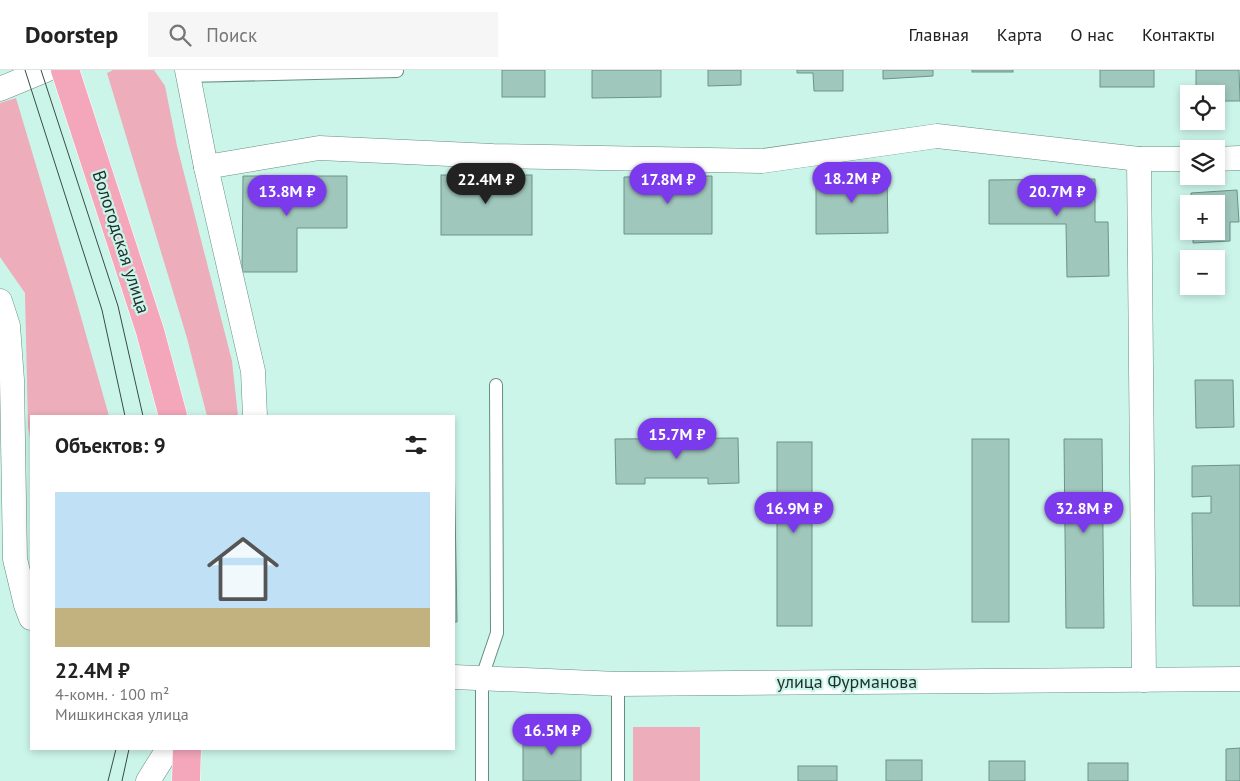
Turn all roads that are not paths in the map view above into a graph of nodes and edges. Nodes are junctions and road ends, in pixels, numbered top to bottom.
1 (46, 70) edge
2 (65, 70) edge
3 (397, 71) edge
4 (187, 73) edge
5 (0, 89) edge
6 (1240, 158) edge
7 (1139, 159) junction
8 (1180, 159) edge
9 (1225, 159) edge
10 (206, 166) junction
11 (0, 300) edge
12 (496, 385) dead end
13 (173, 415) edge
14 (255, 415) edge
15 (30, 615) edge
16 (455, 677) edge
17 (482, 677) junction
18 (1144, 680) junction
19 (1240, 680) edge
20 (618, 684) junction
21 (167, 750) edge
22 (187, 750) edge
23 (148, 781) edge
24 (186, 781) edge
25 (482, 781) edge
26 (618, 781) edge

1 - 5 street
2 - 13 main road, Вологодская улица
3 - 4 lane
4 - 10 street
6 - 9 street
7 - 8 street
7 - 10 street
7 - 18 street
10 - 14 street
11 - 15 street
12 - 17 lane
16 - 17 street, улица Фурманова
17 - 20 street, улица Фурманова
17 - 25 lane
18 - 19 street, улица Фурманова
18 - 20 street, улица Фурманова
20 - 26 lane
21 - 23 street
22 - 24 main road

